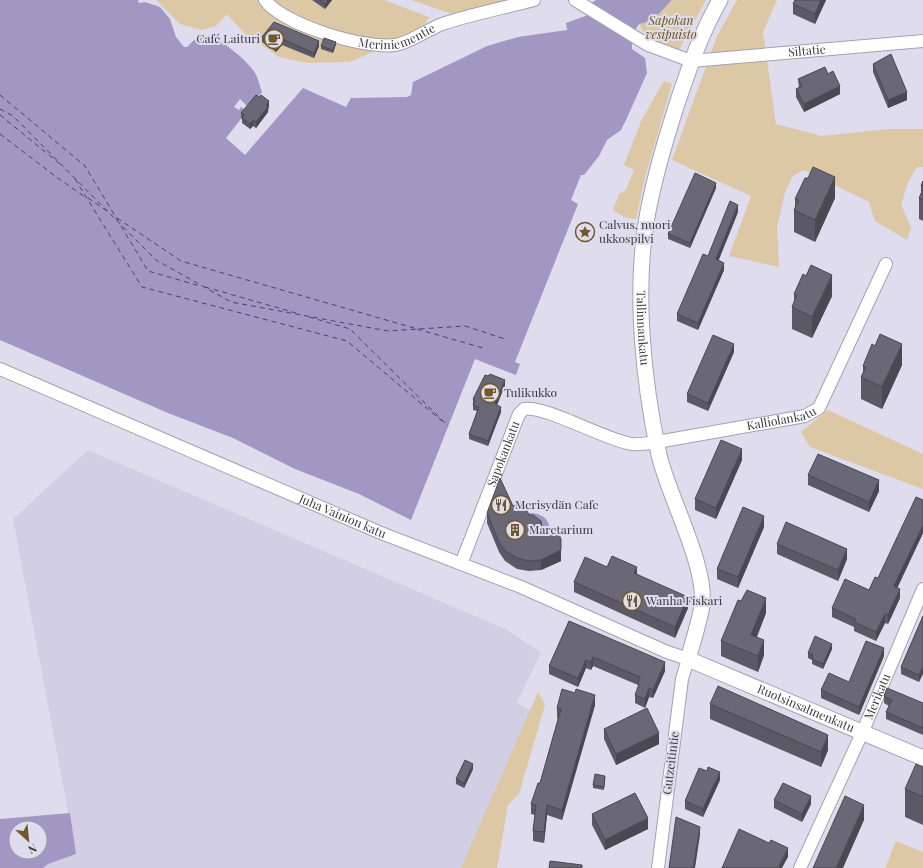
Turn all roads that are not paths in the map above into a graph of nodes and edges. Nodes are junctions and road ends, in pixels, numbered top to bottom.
1 (265, 0) edge
2 (534, 0) edge
3 (720, 0) edge
4 (577, 1) edge
5 (923, 41) edge
6 (691, 61) junction
7 (886, 264) dead end
8 (0, 369) edge
9 (657, 442) junction
10 (461, 564) junction
11 (923, 590) edge
12 (688, 659) junction
13 (863, 732) junction
14 (923, 758) edge
15 (658, 868) edge
16 (800, 868) edge

1 - 2 street, Meriniementie
3 - 6 street, Tallinnankatu
4 - 6 street
5 - 6 street, Siltatie
6 - 9 street, Tallinnankatu
7 - 9 street, Kalliolankatu
8 - 10 street, Juha Vainion katu
9 - 10 street, Sapokankatu
9 - 12 street, Tallinnankatu
10 - 12 street, Juha Vainion katu
11 - 13 street, Merikatu
12 - 13 street, Ruotsinsalmenkatu
12 - 15 street, Gutzeitintie
13 - 14 street, Ruotsinsalmenkatu
13 - 16 street, Merikatu

